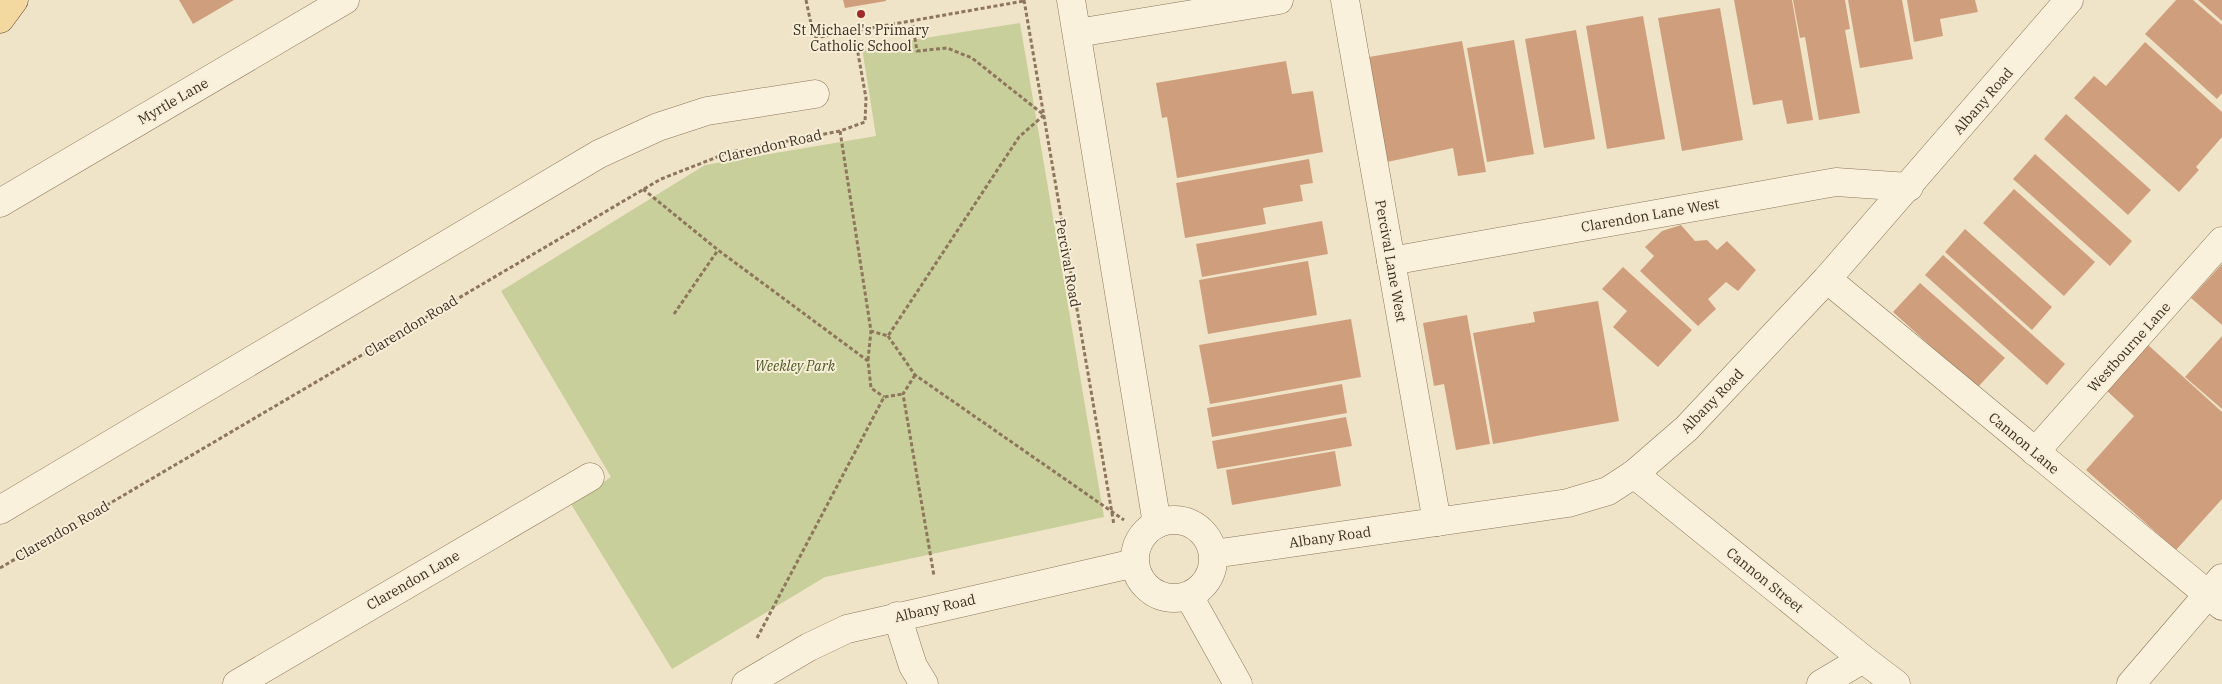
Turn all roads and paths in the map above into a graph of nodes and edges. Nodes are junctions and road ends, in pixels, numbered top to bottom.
1 (14, 0) edge
2 (345, 0) edge
3 (806, 0) edge
4 (1071, 0) edge
5 (1279, 0) edge
6 (1345, 0) edge
7 (2069, 0) edge
8 (1024, 1) edge
9 (0, 19) edge
10 (912, 20) junction
11 (854, 31) junction
12 (1077, 33) junction
13 (815, 94) dead end
14 (1044, 115) junction
15 (840, 131) junction
16 (1909, 187) junction
17 (643, 189) junction
18 (0, 203) edge
19 (2222, 241) edge
20 (718, 250) junction
21 (1391, 261) junction
22 (1827, 279) junction
23 (674, 314) dead end
24 (870, 331) junction
25 (888, 336) junction
26 (868, 360) junction
27 (915, 375) junction
28 (902, 394) junction
29 (884, 397) junction
30 (2035, 452) junction
31 (1634, 474) junction
32 (590, 477) dead end
33 (0, 510) edge
34 (1111, 512) junction
35 (1437, 522) junction
36 (1114, 525) dead end
37 (1151, 529) junction
38 (1213, 554) junction
39 (1135, 563) junction
40 (0, 568) edge
41 (2217, 592) edge
42 (1189, 596) junction
43 (939, 607) junction
44 (897, 616) junction
45 (756, 640) dead end
46 (1863, 659) junction
47 (237, 684) edge
48 (746, 684) edge
49 (924, 684) edge
50 (1238, 684) edge
51 (1821, 684) edge
52 (1896, 684) edge
53 (2131, 684) edge

1 - 9 main road
2 - 18 street, Myrtle Lane
3 - 11 path
4 - 12 street
5 - 12 street
6 - 21 street, Percival Lane West
7 - 16 street, Albany Road
8 - 10 path
8 - 14 path, Percival Road
10 - 11 path
10 - 14 path
11 - 15 path, Clarendon Road
12 - 37 street
13 - 33 street
14 - 25 path
14 - 34 path, Percival Road
15 - 17 path, Clarendon Road
15 - 24 path
16 - 21 street, Clarendon Lane West
16 - 22 street, Albany Road
17 - 20 path
17 - 40 path, Clarendon Road
19 - 30 street, Westbourne Lane
20 - 23 path
20 - 26 path
21 - 35 street, Percival Lane West
22 - 30 street, Cannon Lane
22 - 31 street, Albany Road
24 - 25 path
24 - 26 path
25 - 27 path
26 - 29 path
27 - 28 path
27 - 34 path
28 - 29 path
28 - 43 path
29 - 45 path
30 - 41 street, Cannon Lane
31 - 35 street, Albany Road
31 - 46 street, Cannon Street
32 - 47 street, Clarendon Lane
34 - 36 path, Percival Road
34 - 37 path
35 - 38 street, Albany Road
37 - 38 street
37 - 39 street
38 - 42 street
39 - 42 street
39 - 43 street, Albany Road
41 - 53 street
42 - 50 street
43 - 44 street, Albany Road
44 - 48 street, Albany Road
44 - 49 street
46 - 51 street
46 - 52 street, Cannon Street

